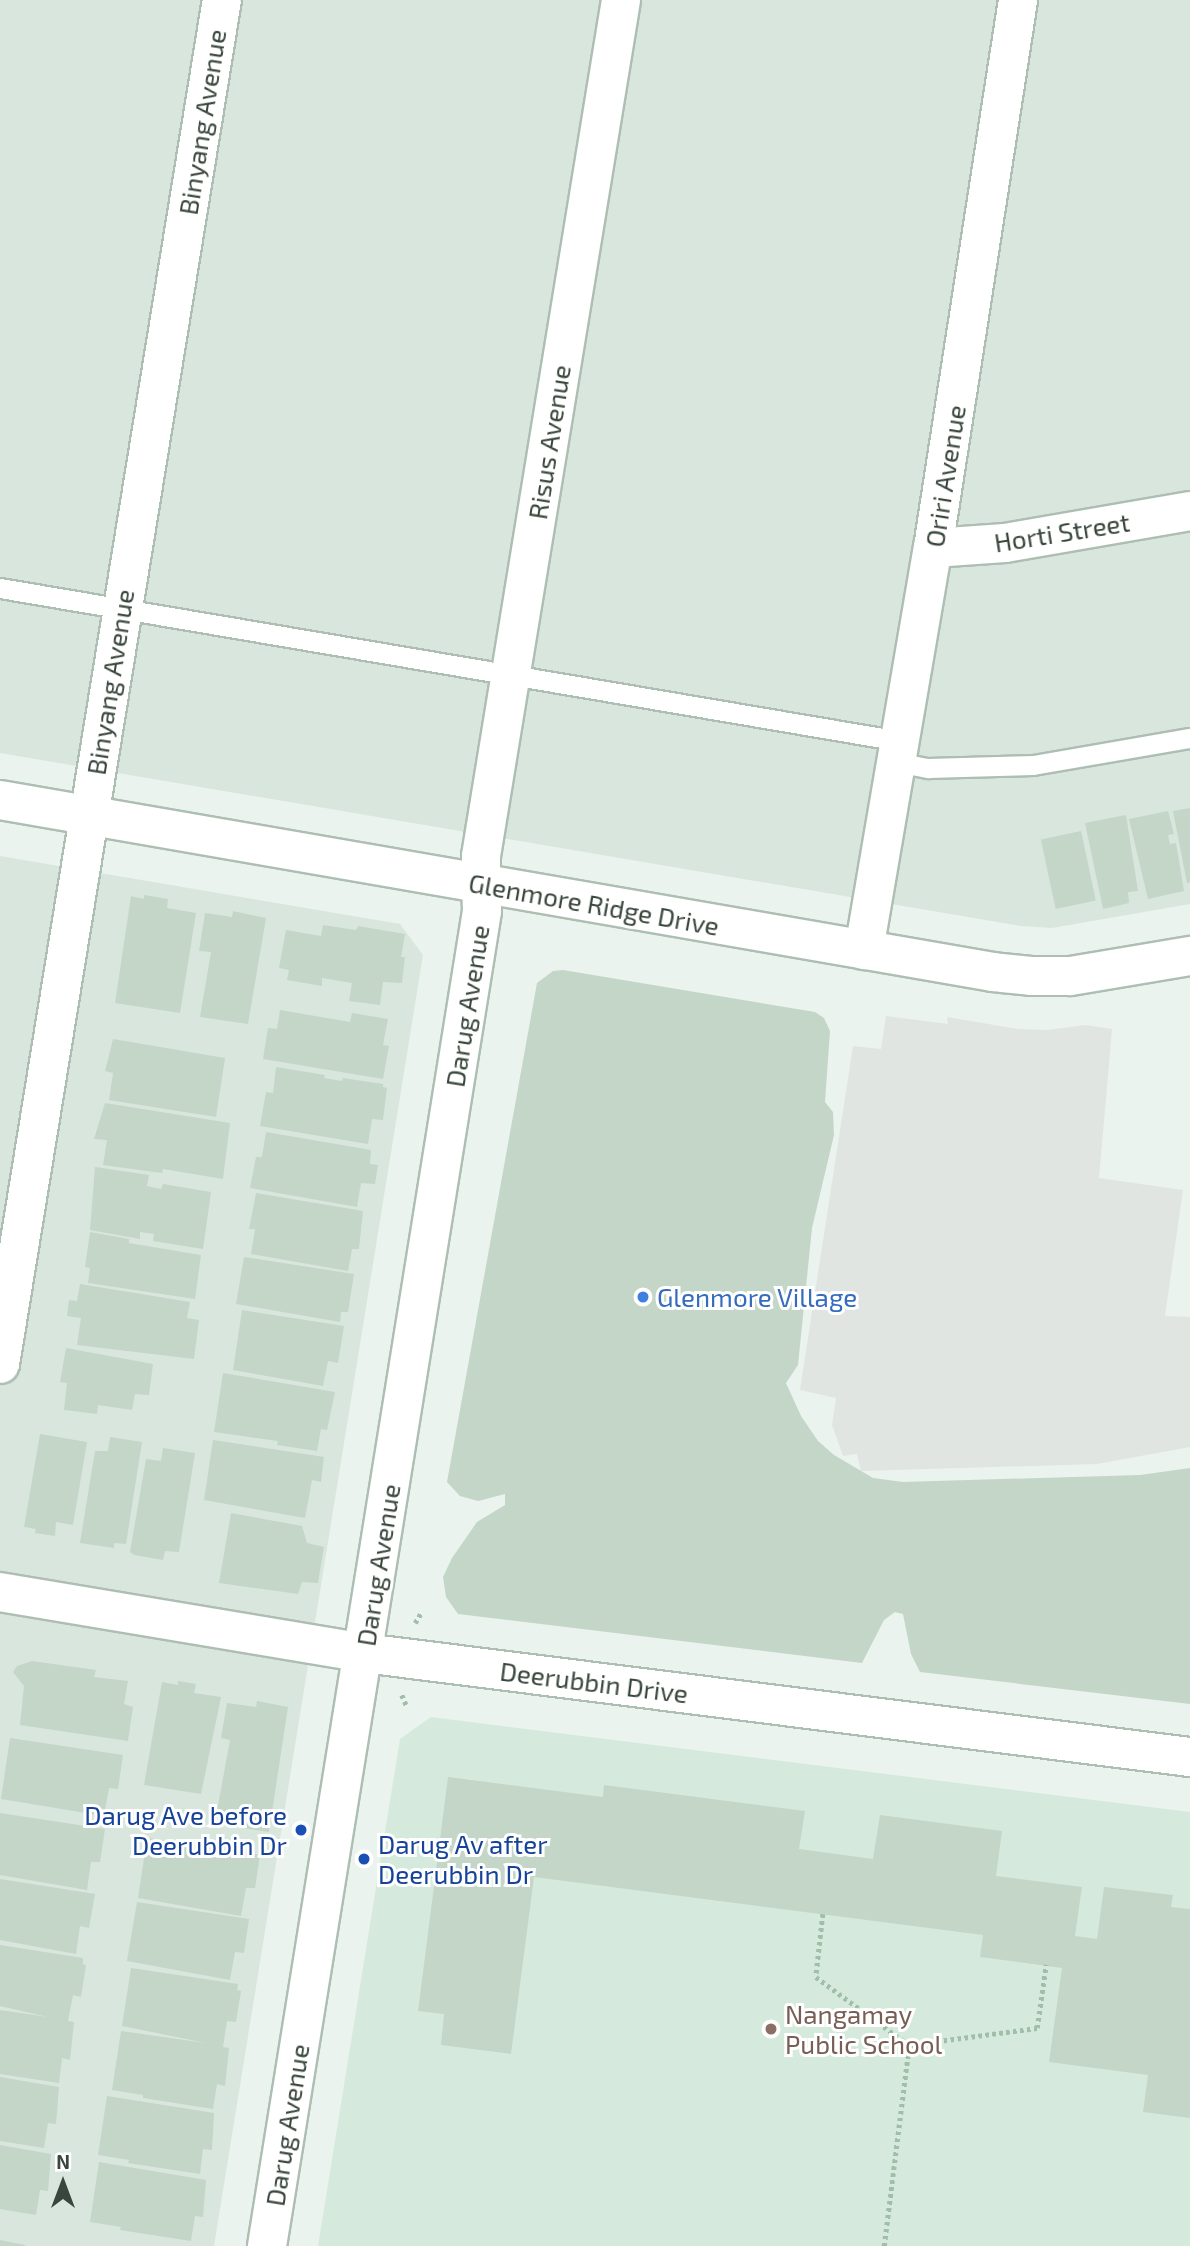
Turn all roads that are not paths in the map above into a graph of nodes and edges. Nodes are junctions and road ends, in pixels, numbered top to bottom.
1 (222, 0) edge
2 (621, 0) edge
3 (1018, 0) edge
4 (1190, 511) edge
5 (933, 548) junction
6 (0, 588) edge
7 (121, 608) junction
8 (511, 676) junction
9 (1190, 738) edge
10 (898, 752) junction
11 (0, 800) edge
12 (89, 814) junction
13 (481, 884) junction
14 (864, 950) junction
15 (1190, 956) edge
16 (0, 1364) edge
17 (0, 1592) edge
18 (364, 1653) junction
19 (1190, 1757) edge
20 (267, 2246) edge

1 - 7 street, Binyang Avenue
2 - 8 street, Risus Avenue
3 - 5 street, Oriri Avenue
4 - 5 street, Horti Street
5 - 10 street, Oriri Avenue
6 - 7 lane
7 - 8 lane
7 - 12 street, Binyang Avenue
8 - 10 lane
8 - 13 street, Risus Avenue
9 - 10 lane
10 - 14 street, Oriri Avenue
11 - 12 street, Glenmore Ridge Drive
12 - 13 street, Glenmore Ridge Drive
12 - 16 street, Binyang Avenue
13 - 14 street, Glenmore Ridge Drive
13 - 18 street, Darug Avenue
14 - 15 street, Glenmore Ridge Drive
17 - 18 street, Deerubbin Drive
18 - 19 street, Deerubbin Drive
18 - 20 street, Darug Avenue

